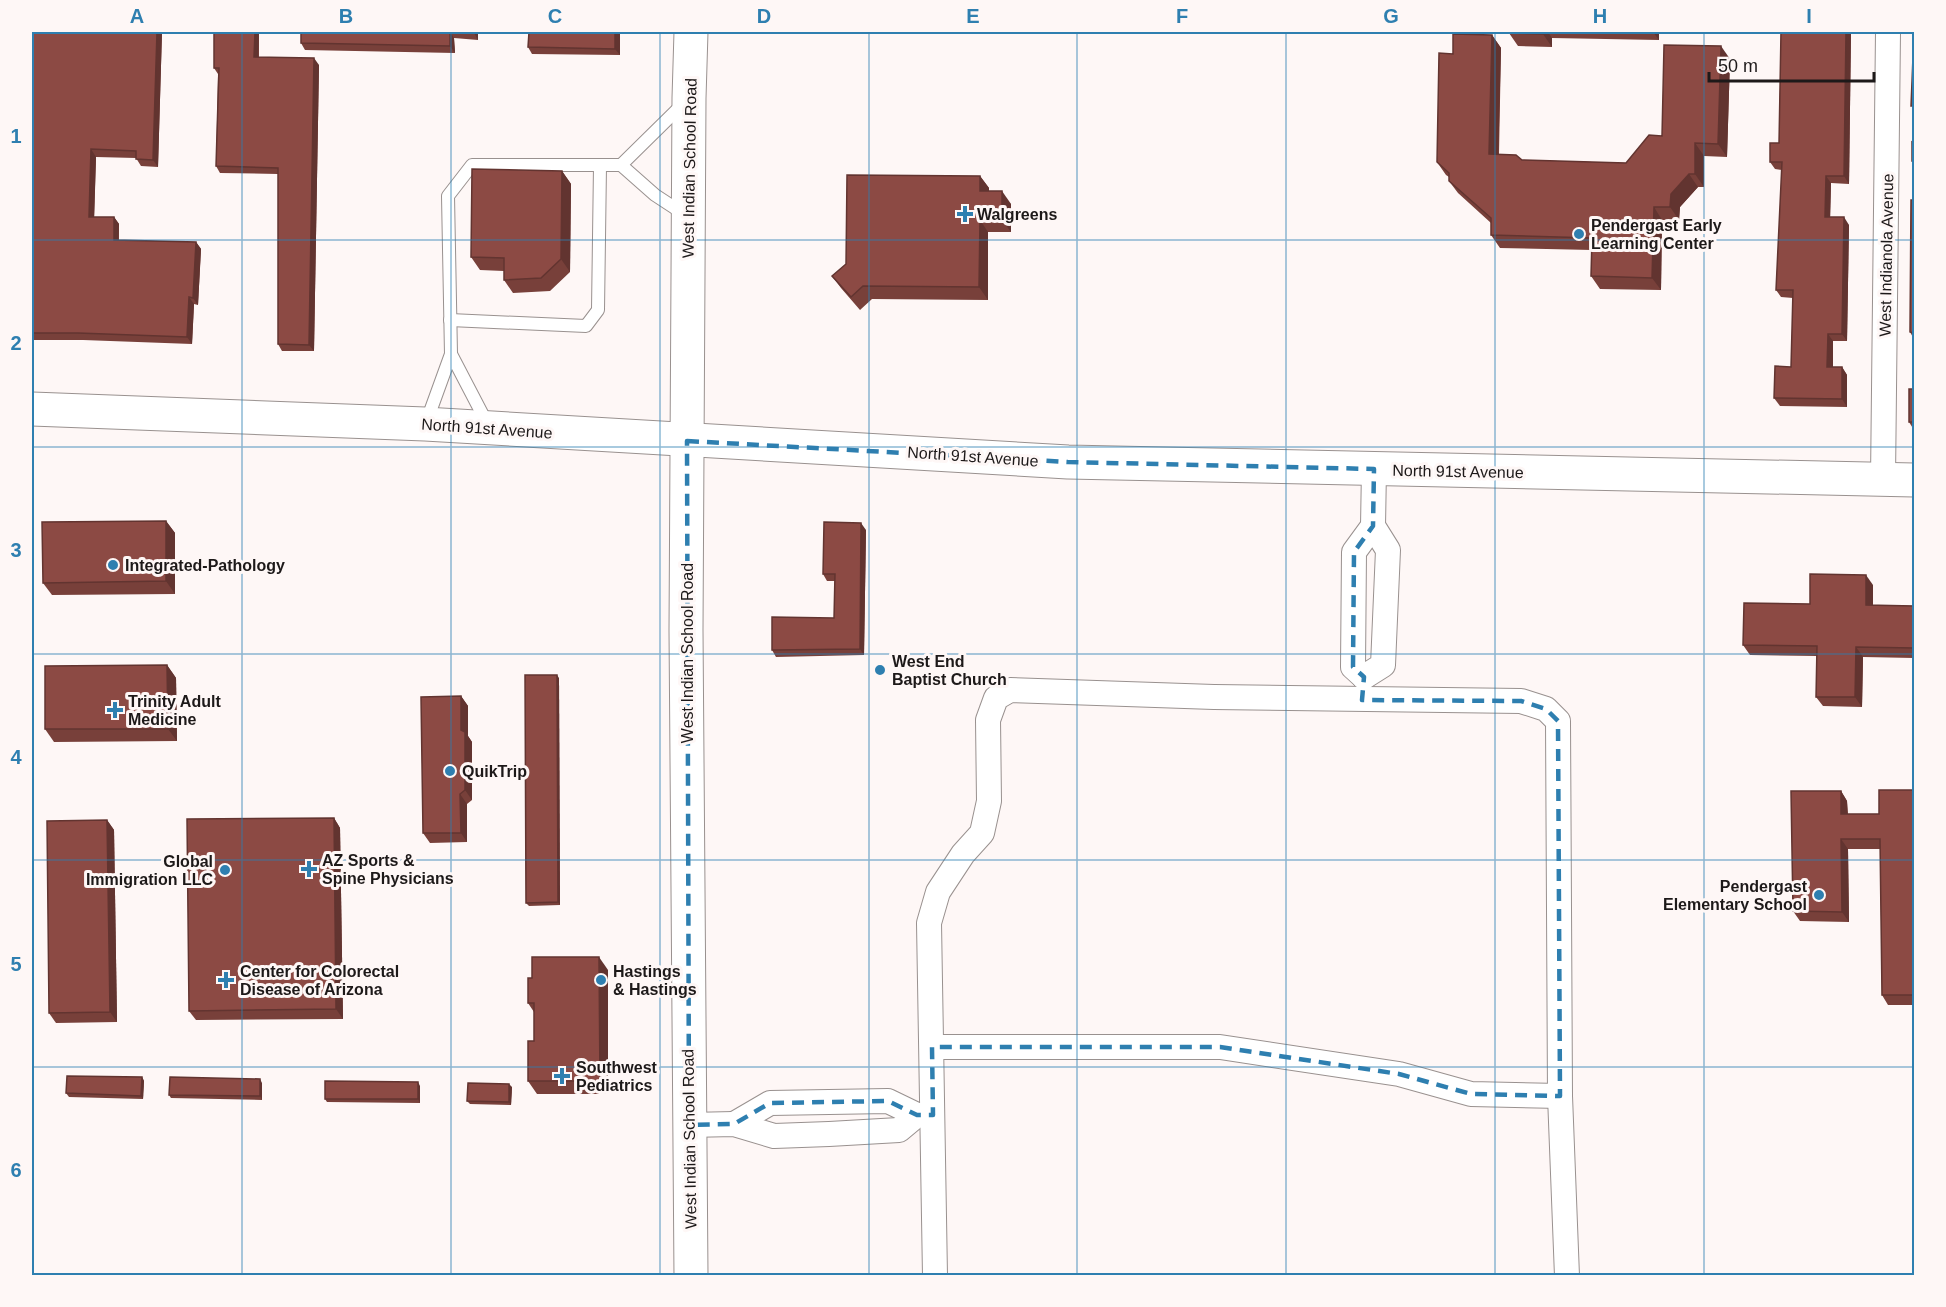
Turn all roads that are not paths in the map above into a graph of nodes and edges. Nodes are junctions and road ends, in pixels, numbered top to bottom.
1 (692, 32) edge
2 (1888, 32) edge
3 (688, 98) junction
4 (621, 165) junction
5 (600, 166) junction
6 (689, 217) junction
7 (450, 320) junction
8 (451, 354) junction
9 (32, 409) edge
10 (425, 424) junction
11 (490, 429) junction
12 (687, 441) junction
13 (1374, 469) junction
14 (1882, 479) junction
15 (1914, 480) edge
16 (1373, 526) junction
17 (1363, 689) junction
18 (932, 1047) junction
19 (1560, 1096) junction
20 (827, 1102) junction
21 (925, 1115) junction
22 (734, 1124) junction
23 (689, 1125) junction
24 (830, 1134) junction
25 (691, 1275) edge
26 (935, 1275) edge
27 (1567, 1275) edge

1 - 3 main road, West Indian School Road
2 - 14 street, West Indianola Avenue
3 - 4 lane
3 - 6 main road, West Indian School Road
4 - 5 lane
4 - 6 lane
5 - 7 lane
5 - 7 lane
6 - 12 main road, West Indian School Road
7 - 8 lane
8 - 10 lane
8 - 11 lane
9 - 10 main road, North 91st Avenue
10 - 11 main road, North 91st Avenue
11 - 12 main road, North 91st Avenue
12 - 13 main road, North 91st Avenue
12 - 23 main road, West Indian School Road
13 - 14 main road, North 91st Avenue
13 - 16 street
14 - 15 main road, North 91st Avenue
16 - 17 street
16 - 17 street
17 - 18 street
17 - 19 street
18 - 19 street
18 - 21 street
19 - 27 street
20 - 21 street
20 - 22 street
20 - 24 street
21 - 24 street
21 - 26 street
22 - 23 street
22 - 24 street
23 - 25 main road, West Indian School Road

